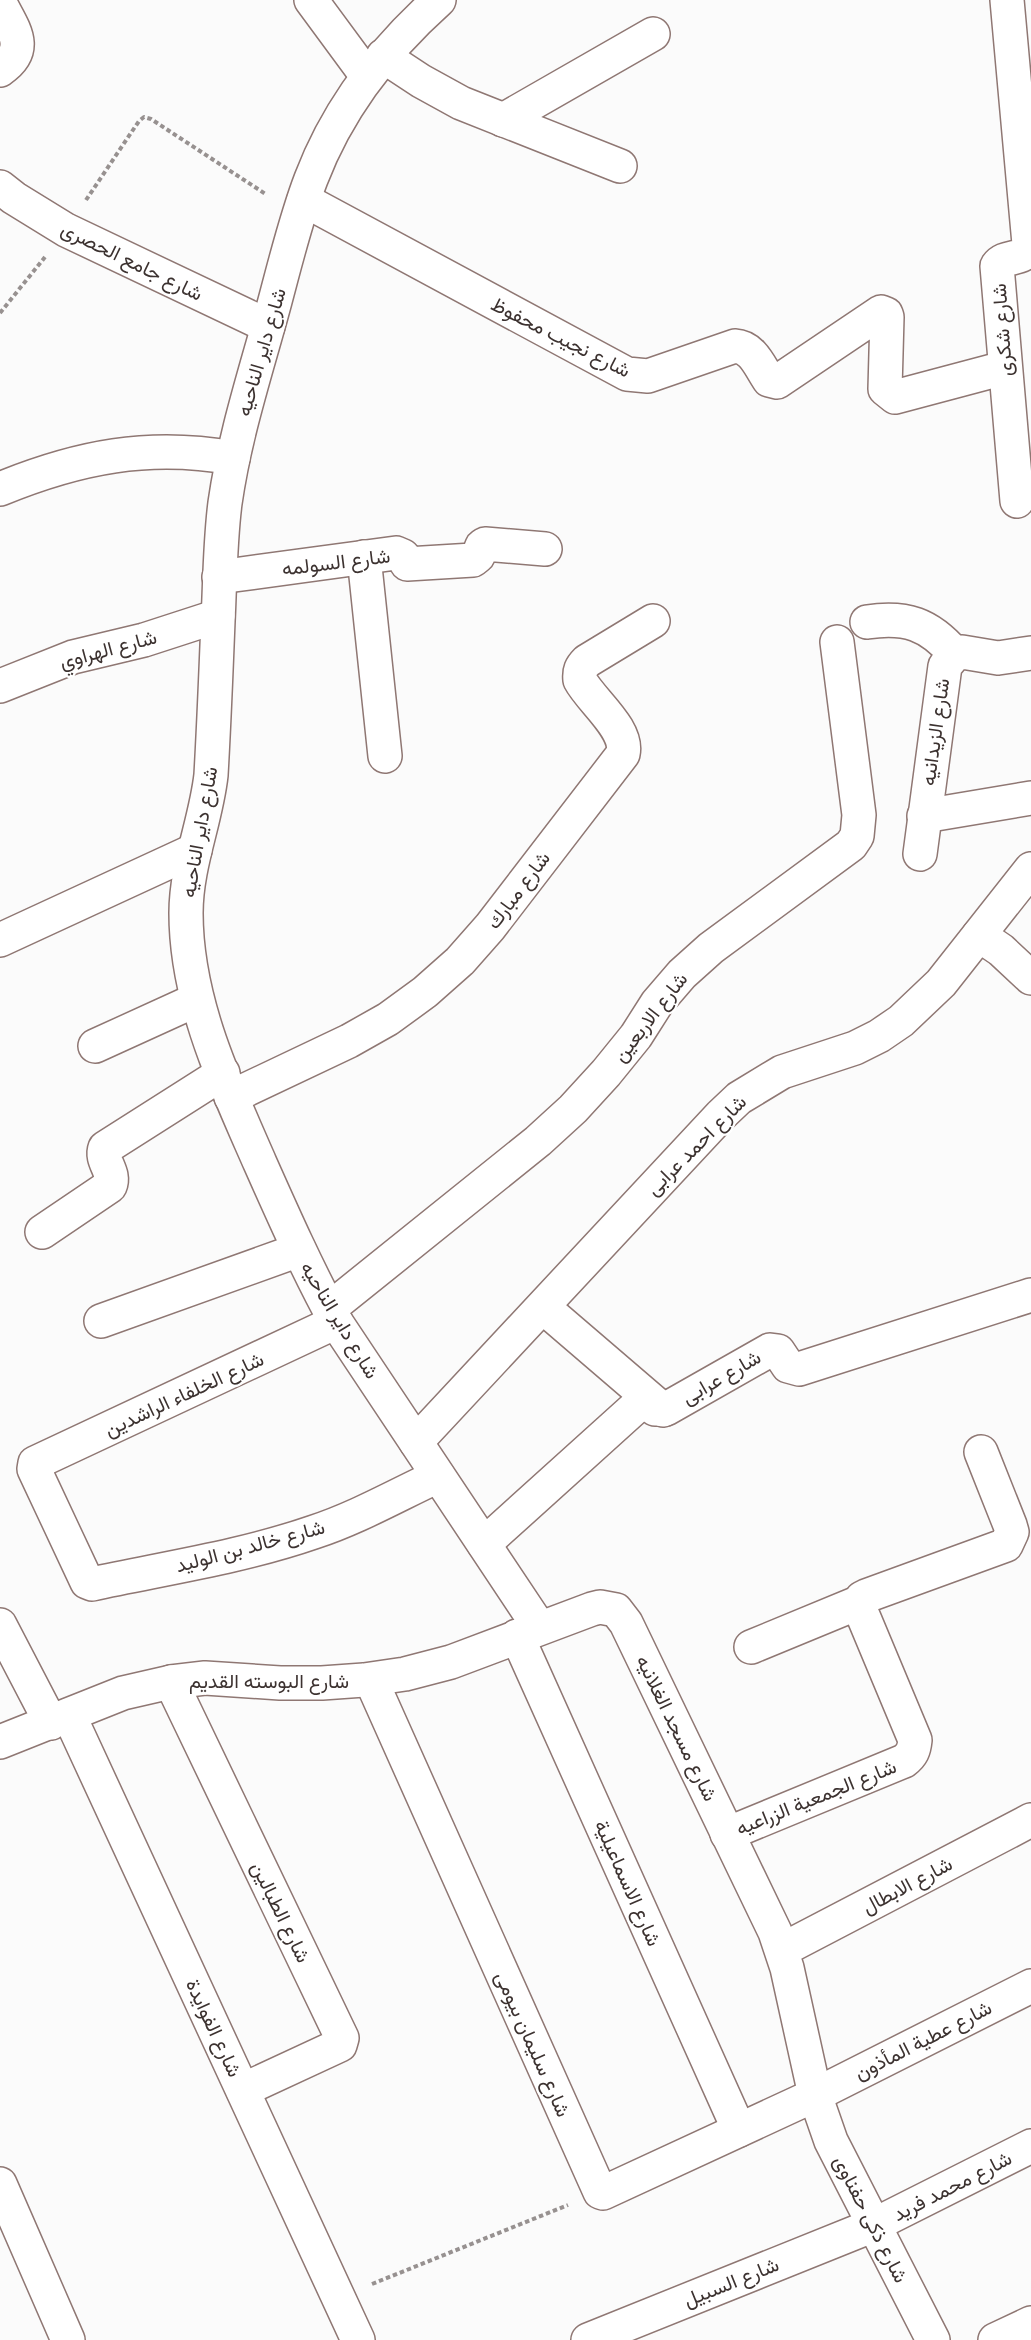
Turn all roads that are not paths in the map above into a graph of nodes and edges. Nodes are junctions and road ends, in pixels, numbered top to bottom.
1 (311, 0) edge
2 (439, 0) edge
3 (1007, 0) edge
4 (0, 3) edge
5 (653, 34) dead end
6 (375, 66) junction
7 (0, 70) edge
8 (502, 120) junction
9 (621, 166) dead end
10 (0, 187) edge
11 (301, 208) junction
12 (268, 326) junction
13 (1004, 368) junction
14 (233, 458) junction
15 (0, 489) edge
16 (1017, 501) dead end
17 (545, 549) dead end
18 (364, 557) junction
19 (219, 577) junction
20 (218, 616) junction
21 (653, 621) dead end
22 (867, 621) dead end
23 (837, 642) dead end
24 (1031, 653) edge
25 (955, 654) junction
26 (0, 686) edge
27 (386, 756) dead end
28 (1031, 798) edge
29 (924, 816) junction
30 (195, 850) junction
31 (920, 854) dead end
32 (1031, 869) edge
33 (978, 935) junction
34 (0, 940) edge
35 (1031, 978) edge
36 (196, 1000) junction
37 (95, 1046) dead end
38 (227, 1085) junction
39 (42, 1232) dead end
40 (299, 1250) junction
41 (1031, 1295) edge
42 (543, 1307) junction
43 (332, 1316) junction
44 (101, 1322) dead end
45 (663, 1410) junction
46 (416, 1442) junction
47 (981, 1452) dead end
48 (438, 1476) junction
49 (484, 1544) junction
50 (89, 1584) joint
51 (860, 1602) junction
52 (0, 1625) edge
53 (528, 1632) junction
54 (751, 1647) dead end
55 (371, 1680) junction
56 (171, 1682) junction
57 (60, 1719) junction
58 (0, 1742) edge
59 (1031, 1820) edge
60 (728, 1834) junction
61 (782, 1950) junction
62 (1031, 1986) edge
63 (243, 2090) junction
64 (815, 2095) junction
65 (739, 2130) junction
66 (1031, 2146) edge
67 (0, 2184) edge
68 (874, 2225) junction
69 (1031, 2323) edge
70 (68, 2340) edge
71 (358, 2340) edge
72 (588, 2340) edge
73 (933, 2340) edge
74 (995, 2340) edge

1 - 6 street
2 - 6 street, شارع داير الناحيه
3 - 13 street, شارع شكرى
4 - 7 street
5 - 8 street
6 - 8 street
6 - 11 street, شارع داير الناحيه
8 - 9 street
10 - 12 street, شارع جامع الحصرى
11 - 12 street, شارع داير الناحيه
11 - 13 street, شارع نجيب محفوظ
12 - 14 street, شارع داير الناحيه
13 - 16 street, شارع شكرى
14 - 15 street
14 - 19 street, شارع داير الناحيه
17 - 18 street, شارع السولمه
18 - 19 street, شارع السولمه
18 - 27 street
19 - 20 street, شارع داير الناحيه
20 - 26 street, شارع الهراوي
20 - 30 street, شارع داير الناحيه
21 - 38 street, شارع مبارك
22 - 25 street
23 - 43 street, شارع الاربعين
24 - 25 street, شارع الزيدانيه
25 - 29 street, شارع الزيدانيه
28 - 29 street
29 - 31 street, شارع الزيدانيه
30 - 34 street
30 - 36 street, شارع داير الناحيه
32 - 33 street, شارع احمد عرابى
33 - 35 street
33 - 42 street, شارع احمد عرابى
36 - 37 street
36 - 38 street, شارع داير الناحيه
38 - 39 street
38 - 40 street, شارع داير الناحيه
40 - 43 street, شارع داير الناحيه
40 - 44 street
41 - 45 street, شارع عرابى
42 - 45 street
42 - 46 street, شارع احمد عرابى
43 - 46 street, شارع داير الناحيه
43 - 50 street, شارع الخلفاء الراشدين
45 - 49 street, شارع عرابى
46 - 48 street, شارع داير الناحيه
47 - 51 street
48 - 49 street, شارع داير الناحيه
48 - 50 street, شارع خالد بن الوليد
49 - 53 street, شارع داير الناحيه
51 - 54 street
51 - 60 street, شارع الجمعية الزراعيه
52 - 57 street, شارع الفوايدة
53 - 55 street, شارع البوسته القديم
53 - 60 street, شارع مسجد الغلانيه
53 - 65 street, شارع الاسماعيلية
55 - 56 street, شارع البوسته القديم
55 - 65 street, شارع سليمان بيومى
56 - 57 street, شارع البوسته القديم
56 - 63 street, شارع الطبالين
57 - 58 street, شارع البوسته القديم
57 - 63 street, شارع الفوايدة
59 - 61 street, شارع الابطال
60 - 61 street, شارع مسجد الغلانيه
61 - 64 street, شارع مسجد الغلانيه
62 - 64 street, شارع عطية المأذون
63 - 71 street, شارع الفوايدة
64 - 65 street
64 - 68 street, شارع ذكى حفناوى
66 - 68 street, شارع محمد فريد
67 - 70 street
68 - 72 street, شارع السبيل
68 - 73 street, شارع ذكى حفناوى
69 - 74 street

